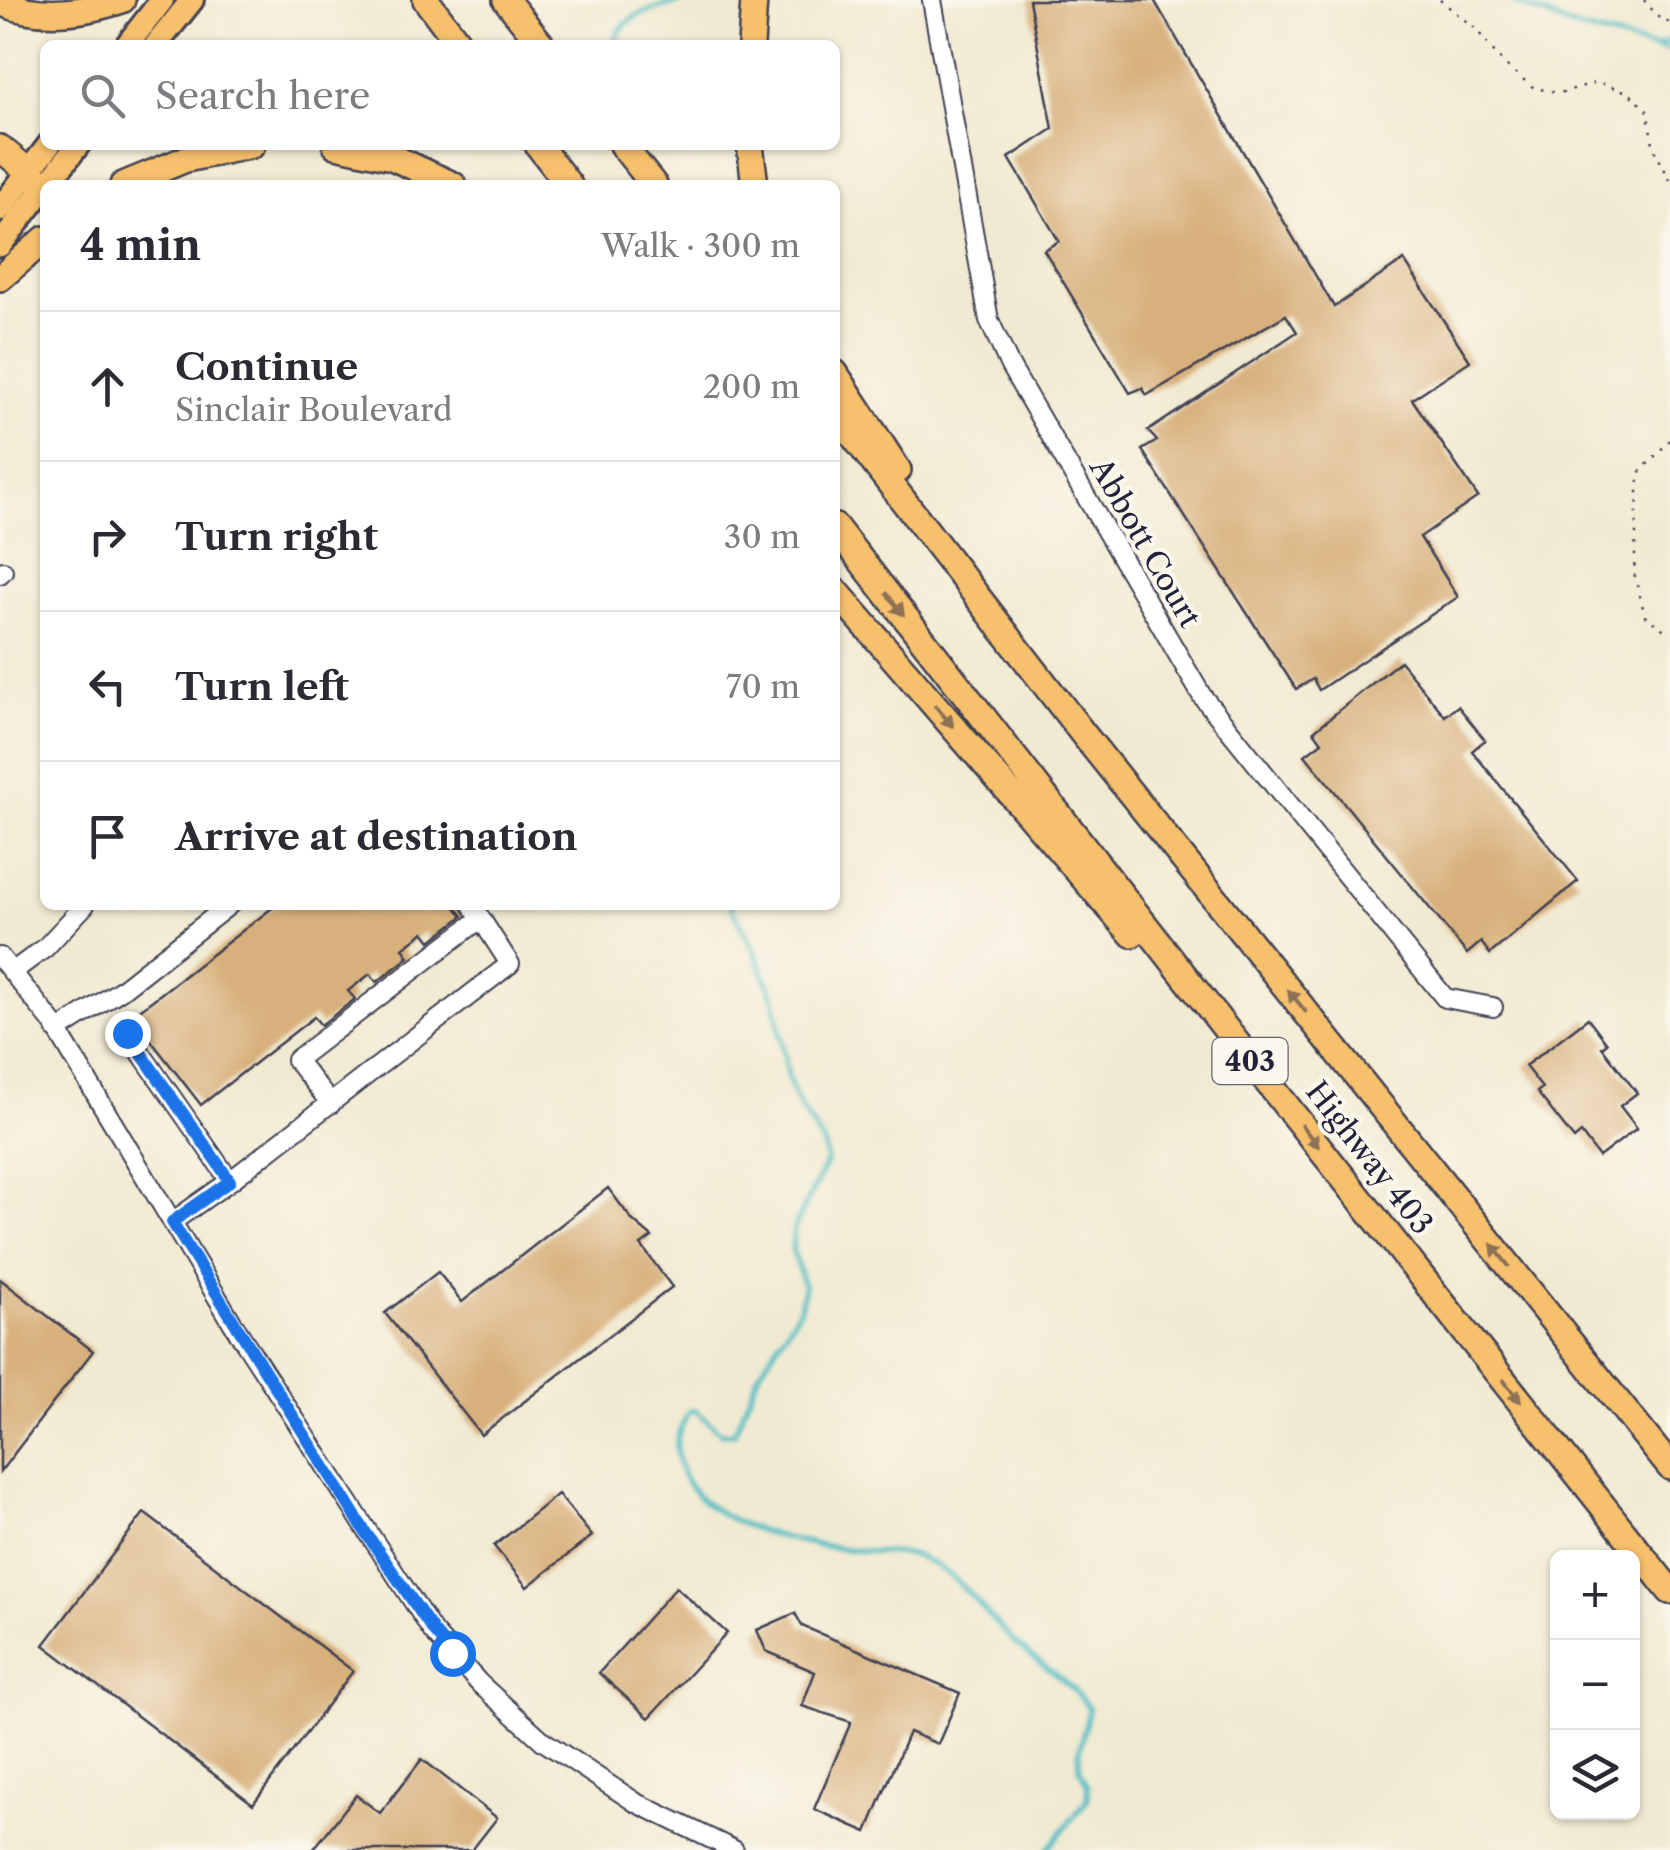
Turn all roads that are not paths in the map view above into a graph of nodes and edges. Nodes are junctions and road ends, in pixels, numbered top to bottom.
1 (122, 0) edge
2 (162, 0) edge
3 (192, 0) edge
4 (426, 0) edge
5 (506, 0) edge
6 (754, 0) edge
7 (932, 0) edge
8 (0, 2) edge
9 (131, 40) edge
10 (160, 40) edge
11 (456, 40) edge
12 (538, 40) edge
13 (751, 40) edge
14 (0, 148) edge
15 (48, 150) edge
16 (73, 150) edge
17 (230, 150) edge
18 (359, 150) edge
19 (542, 150) edge
20 (626, 150) edge
21 (750, 150) edge
22 (41, 180) edge
23 (43, 180) edge
24 (136, 180) edge
25 (442, 180) edge
26 (565, 180) edge
27 (650, 180) edge
28 (754, 180) edge
29 (40, 181) edge
30 (40, 183) edge
31 (40, 184) edge
32 (0, 209) edge
33 (40, 244) edge
34 (0, 246) edge
35 (0, 278) edge
36 (840, 381) edge
37 (840, 418) edge
38 (840, 532) edge
39 (840, 596) edge
40 (1084, 735) junction
41 (80, 910) edge
42 (223, 910) edge
43 (476, 912) edge
44 (6, 964) edge
45 (1493, 1007) dead end
46 (57, 1030) junction
47 (127, 1033) dead end
48 (1242, 1051) junction
49 (331, 1104) junction
50 (230, 1181) junction
51 (172, 1222) junction
52 (1670, 1467) edge
53 (1670, 1591) edge
54 (734, 1850) edge

1 - 8 highway
2 - 9 main road
3 - 10 main road
4 - 11 highway
5 - 12 highway
6 - 13 highway
7 - 45 street, Abbott Court
14 - 29 highway
15 - 22 main road
16 - 23 main road
17 - 24 highway
18 - 25 highway
19 - 26 highway
20 - 27 highway
21 - 28 highway
30 - 32 main road
31 - 34 main road
33 - 35 highway
36 - 40 highway
37 - 40 highway, Highway 403 / 403
38 -> 48 highway, Highway 403 / 403
39 -> 48 highway
52 -> 40 highway, Highway 403 / 403
41 - 44 street
42 - 46 street
43 - 49 street
43 - 49 street
44 - 46 street
46 - 51 street
47 - 50 street
48 -> 53 highway, Highway 403 / 403
49 - 50 street
50 - 51 street
51 - 54 street

